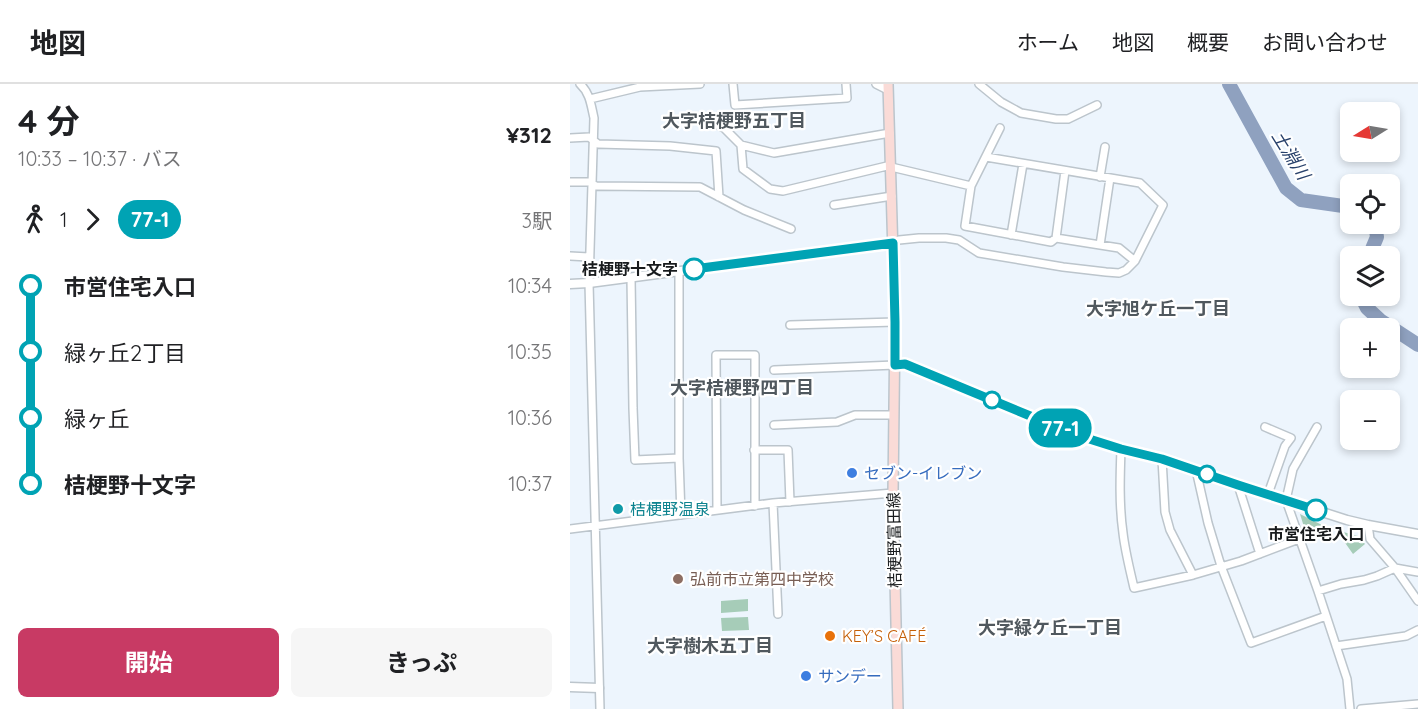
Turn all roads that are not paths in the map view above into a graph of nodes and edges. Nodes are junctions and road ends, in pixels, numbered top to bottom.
1 (580, 84) edge
2 (700, 84) edge
3 (733, 84) edge
4 (846, 84) edge
5 (876, 84) edge
6 (980, 84) edge
7 (888, 87) edge
8 (590, 99) junction
9 (1097, 105) dead end
10 (710, 121) dead end
11 (1000, 128) dead end
12 (890, 133) junction
13 (570, 138) edge
14 (594, 141) junction
15 (741, 145) junction
16 (1105, 147) dead end
17 (986, 157) junction
18 (1023, 164) junction
19 (891, 168) junction
20 (1065, 171) junction
21 (1100, 177) junction
22 (1110, 178) junction
23 (570, 182) edge
24 (592, 185) junction
25 (971, 186) junction
26 (891, 196) junction
27 (719, 197) junction
28 (834, 205) dead end
29 (791, 229) dead end
30 (1011, 235) junction
31 (1056, 238) junction
32 (893, 243) junction
33 (1100, 245) junction
34 (570, 256) edge
35 (589, 257) junction
36 (1135, 261) junction
37 (679, 271) junction
38 (631, 278) junction
39 (589, 283) junction
40 (570, 284) edge
41 (895, 322) junction
42 (790, 325) dead end
43 (895, 365) junction
44 (774, 370) dead end
45 (893, 415) junction
46 (774, 425) dead end
47 (1265, 427) dead end
48 (1317, 427) dead end
49 (1121, 449) junction
50 (754, 450) junction
51 (679, 458) junction
52 (1162, 459) junction
53 (1196, 470) junction
54 (1238, 485) junction
55 (893, 493) junction
56 (1269, 494) junction
57 (1286, 500) junction
58 (790, 502) junction
59 (773, 503) junction
60 (755, 506) junction
61 (717, 510) junction
62 (681, 515) junction
63 (595, 525) junction
64 (1368, 525) junction
65 (570, 529) edge
66 (1418, 534) edge
67 (1299, 539) junction
68 (1260, 554) junction
69 (1221, 566) junction
70 (1395, 568) junction
71 (1418, 572) edge
72 (1193, 575) junction
73 (1318, 591) junction
74 (1418, 601) edge
75 (778, 614) dead end
76 (1326, 616) junction
77 (1418, 630) edge
78 (1336, 646) junction
79 (570, 687) edge
80 (599, 688) junction
81 (1418, 704) edge
82 (600, 709) edge
83 (898, 709) edge
84 (1350, 709) edge
85 (1361, 709) edge

1 - 8 street
2 - 8 street
3 - 4 street
5 - 7 street
6 - 9 street
7 - 12 main road, 桔梗野富田線
8 - 14 street
10 - 15 street
11 - 17 street
12 - 15 street
12 - 19 main road, 桔梗野富田線
13 - 14 street
14 - 24 street
14 - 27 street
15 - 19 street
16 - 21 street
17 - 18 street
17 - 25 street
18 - 20 street
18 - 30 street
19 - 25 street
19 - 26 main road, 桔梗野富田線
20 - 21 street
20 - 31 street
21 - 22 street
22 - 33 street
22 - 36 street
23 - 24 street
24 - 27 street
24 - 35 street
25 - 30 street
26 - 28 street
26 - 32 main road, 桔梗野富田線
27 - 29 street
30 - 31 street
31 - 33 street
32 - 36 street
32 - 37 street
32 - 41 main road, 桔梗野富田線
33 - 36 street
34 - 35 street
35 - 39 street
37 - 38 street
37 - 51 street
38 - 39 street
38 - 51 street
39 - 40 street
39 - 63 street
41 - 42 street
41 - 43 main road, 桔梗野富田線
43 - 44 street
43 - 45 main road, 桔梗野富田線
43 - 49 street
45 - 46 street
45 - 55 main road, 桔梗野富田線
47 - 56 street
48 - 57 street
49 - 52 street
49 - 72 street
50 - 58 street
50 - 60 street
50 - 61 street
51 - 62 street
52 - 53 street
52 - 72 street
53 - 54 street
53 - 69 street
54 - 56 street
54 - 68 street
55 - 58 street
55 - 83 main road, 桔梗野富田線
56 - 57 street
57 - 64 street
57 - 67 street
58 - 59 street
59 - 60 street
59 - 75 street
60 - 61 street
61 - 62 street
62 - 63 street
63 - 65 street
63 - 80 street
64 - 66 street
64 - 70 street
67 - 68 street
67 - 73 street
68 - 69 street
69 - 72 street
69 - 76 street
70 - 71 street
70 - 73 street
70 - 74 street
73 - 76 street
76 - 78 street
77 - 78 street
78 - 84 street
79 - 80 street
80 - 82 street
81 - 85 street

